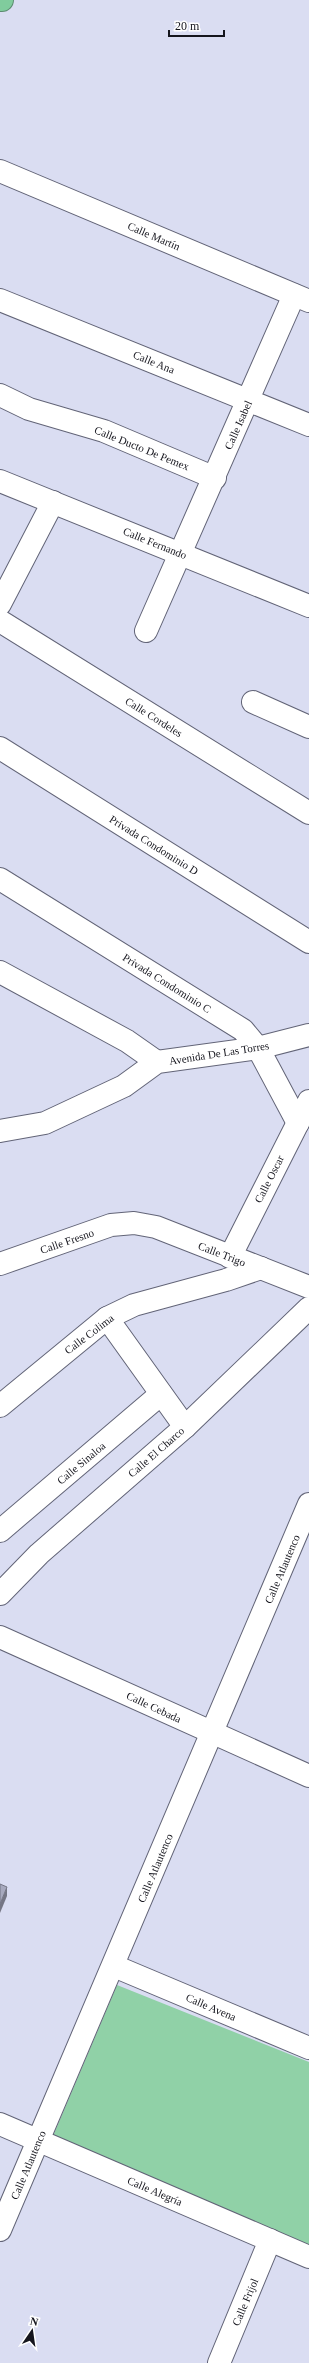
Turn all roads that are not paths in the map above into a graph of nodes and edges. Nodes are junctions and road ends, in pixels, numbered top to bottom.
1 (0, 171) edge
2 (302, 298) edge
3 (0, 300) edge
4 (0, 395) edge
5 (249, 401) junction
6 (309, 425) edge
7 (215, 478) junction
8 (0, 481) edge
9 (53, 502) junction
10 (182, 554) junction
11 (0, 604) edge
12 (309, 606) edge
13 (0, 621) edge
14 (146, 631) dead end
15 (253, 702) dead end
16 (309, 727) edge
17 (0, 748) edge
18 (309, 813) edge
19 (0, 879) edge
20 (309, 942) edge
21 (0, 972) edge
22 (309, 1035) edge
23 (258, 1048) junction
24 (157, 1062) junction
25 (309, 1101) edge
26 (298, 1123) junction
27 (0, 1131) edge
28 (134, 1223) joint
29 (230, 1257) junction
30 (0, 1264) edge
31 (261, 1268) junction
32 (309, 1287) edge
33 (309, 1308) edge
34 (107, 1318) junction
35 (161, 1394) junction
36 (0, 1406) edge
37 (185, 1427) junction
38 (309, 1504) edge
39 (0, 1531) edge
40 (0, 1594) edge
41 (0, 1636) edge
42 (212, 1734) junction
43 (309, 1776) edge
44 (114, 1966) junction
45 (309, 2048) edge
46 (0, 2124) edge
47 (39, 2141) junction
48 (0, 2230) edge
49 (270, 2240) junction
50 (309, 2257) edge
51 (219, 2363) edge

1 - 2 street, Calle Martín
2 - 5 street, Calle Isabel
3 - 5 street, Calle Ana
4 - 7 street, Calle Ducto De Pemex
5 - 6 street, Calle Ana
5 - 7 street, Calle Isabel
7 - 10 street, Calle Isabel
8 - 9 street, Calle Fernando
9 - 10 street, Calle Fernando
9 - 11 street
10 - 12 street, Calle Fernando
10 - 14 street, Calle Isabel
13 - 18 street, Calle Cordeles
15 - 16 street
17 - 20 street, Privada Condominio D
19 - 23 street, Privada Condominio C
21 - 24 street
22 - 23 street, Avenida De Las Torres
23 - 24 street, Avenida De Las Torres
23 - 26 street, Privada Condominio C
24 - 27 street, Avenida De Las Torres
25 - 26 street, Calle Oscar
26 - 29 street, Calle Oscar
28 - 29 street, Calle Trigo
28 - 30 street, Calle Fresno
29 - 31 street, Calle Trigo
31 - 32 street, Calle Trigo
31 - 34 street, Calle Colima
33 - 37 street, Calle El Charco
34 - 35 street
34 - 36 street, Calle Colima
35 - 37 street
35 - 39 street, Calle Sinaloa
37 - 40 street, Calle El Charco
38 - 42 street, Calle Atlautenco
41 - 42 street, Calle Cebada
42 - 43 street, Calle Cebada
42 - 44 street, Calle Atlautenco
44 - 45 street, Calle Avena
44 - 47 street, Calle Atlautenco
46 - 47 street, Calle Alegría
47 - 48 street, Calle Atlautenco
47 - 49 street, Calle Alegría
49 - 50 street, Calle Alegría
49 - 51 street, Calle Frijol

